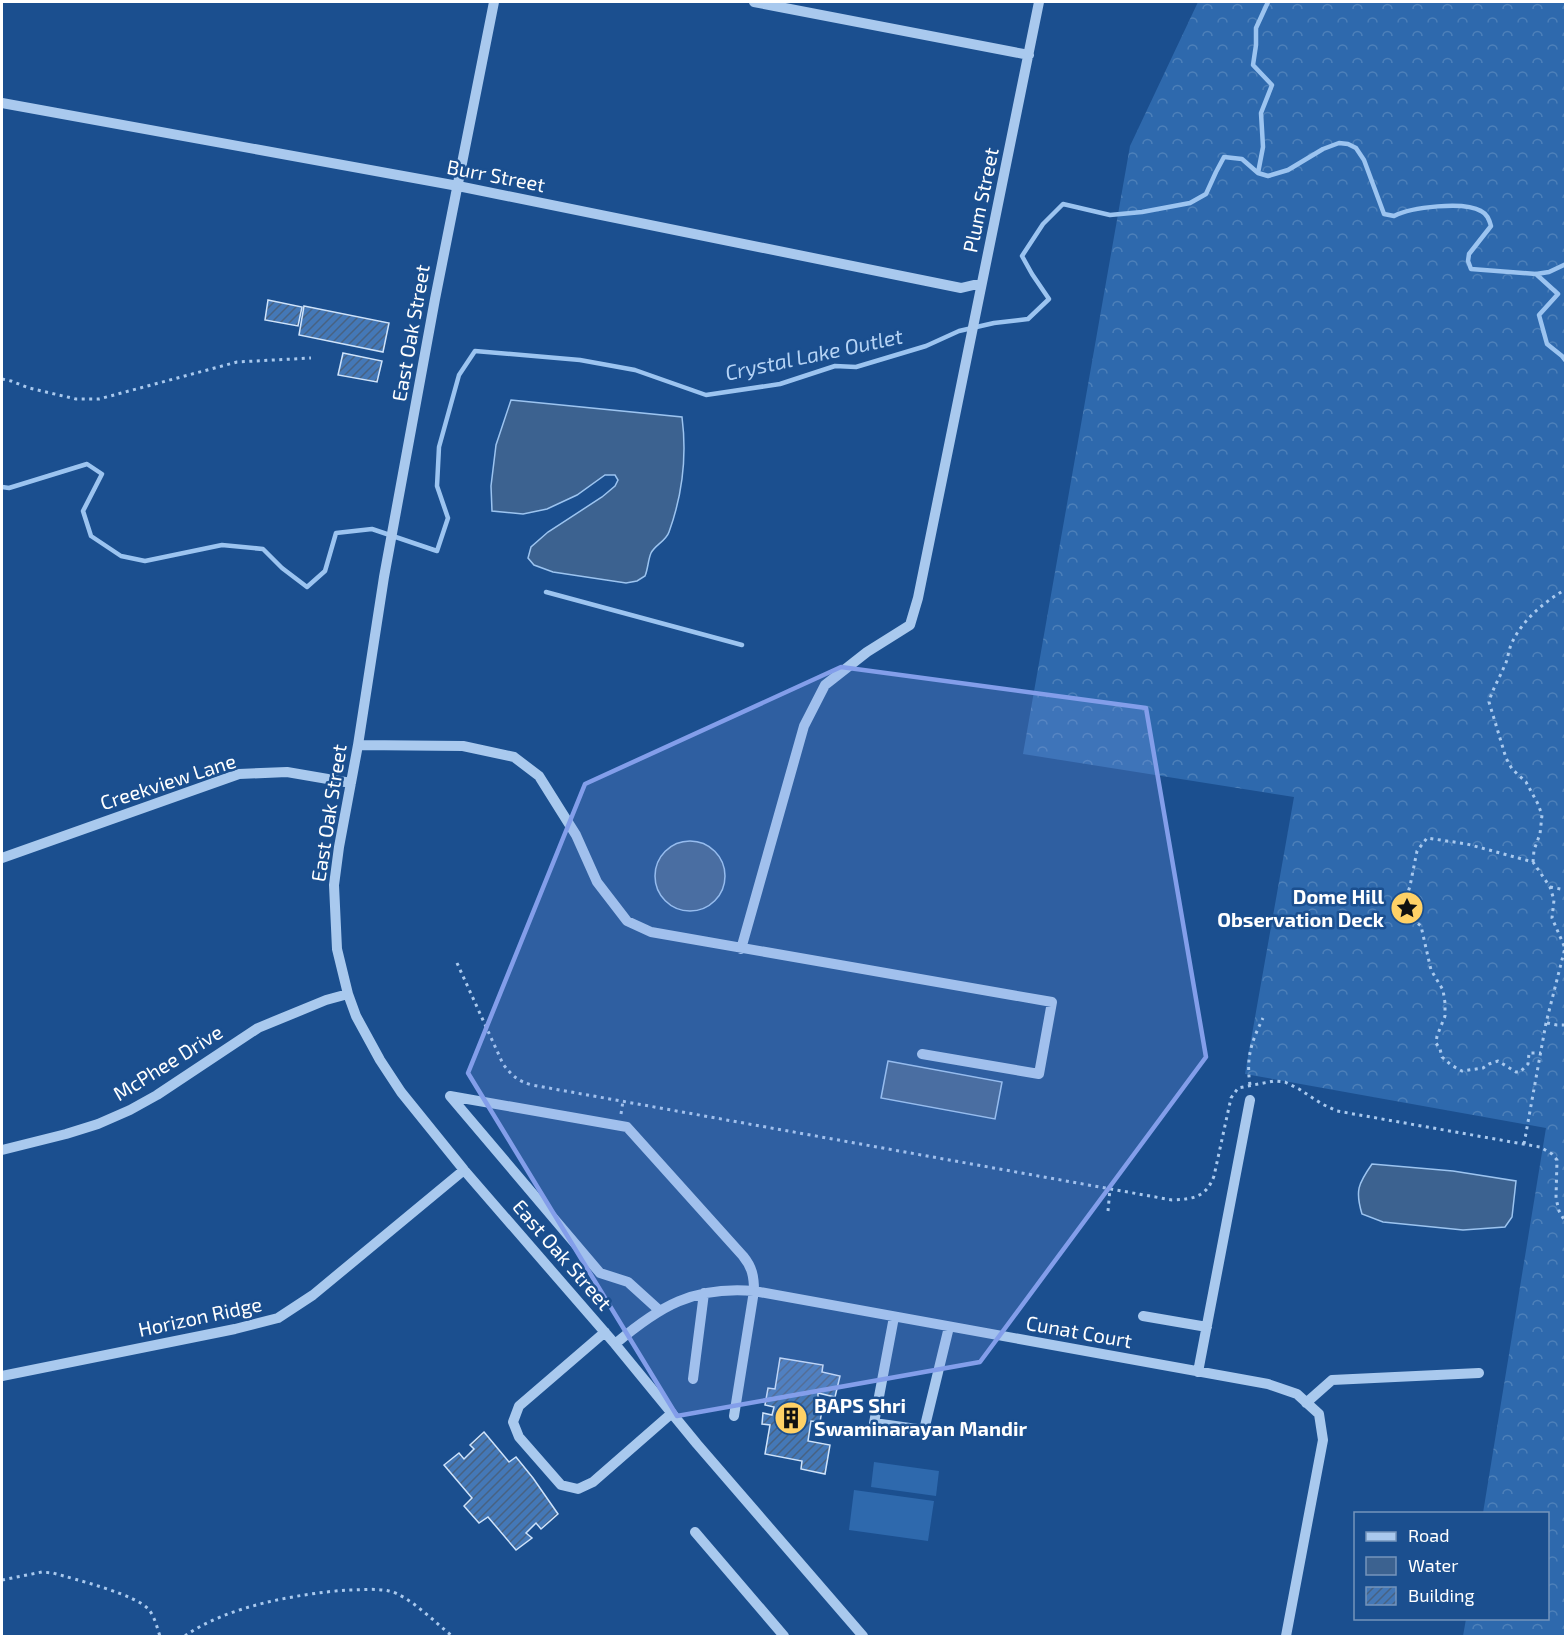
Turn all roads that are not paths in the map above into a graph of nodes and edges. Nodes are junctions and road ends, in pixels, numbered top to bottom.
1 (494, 2) edge
2 (754, 2) edge
3 (1039, 2) edge
4 (1029, 55) junction
5 (2, 103) edge
6 (458, 186) junction
7 (982, 283) junction
8 (358, 746) junction
9 (351, 783) junction
10 (2, 858) edge
11 (741, 949) junction
12 (348, 994) junction
13 (922, 1054) dead end
14 (1250, 1100) dead end
15 (2, 1150) edge
16 (464, 1170) junction
17 (754, 1291) junction
18 (704, 1293) junction
19 (660, 1311) junction
20 (1143, 1316) dead end
21 (894, 1317) junction
22 (948, 1327) junction
23 (1207, 1327) junction
24 (605, 1332) junction
25 (615, 1344) junction
26 (1198, 1372) junction
27 (1479, 1373) dead end
28 (2, 1376) edge
29 (693, 1379) dead end
30 (1306, 1402) junction
31 (672, 1413) junction
32 (734, 1416) dead end
33 (695, 1532) dead end
34 (784, 1636) edge
35 (863, 1636) edge
36 (1286, 1636) edge

1 - 6 street, East Oak Street
2 - 4 street
3 - 4 street, Plum Street
4 - 7 street, Plum Street
5 - 6 street, Burr Street
6 - 7 street, Burr Street
6 - 8 street, East Oak Street
7 - 11 street, Plum Street
8 - 9 street, East Oak Street
8 - 11 street
9 - 10 street, Creekview Lane
9 - 12 street, East Oak Street
11 - 13 street
12 - 15 street, McPhee Drive
12 - 16 street, East Oak Street
14 - 23 street
16 - 24 street, East Oak Street
16 - 28 street, Horizon Ridge
17 - 18 street, Cunat Court
17 - 19 street
17 - 21 street, Cunat Court
17 - 32 street
18 - 19 street, Cunat Court
18 - 29 street
19 - 25 street, Cunat Court
20 - 23 street
21 - 22 street, Cunat Court
21 - 22 street
22 - 26 street, Cunat Court
23 - 26 street
24 - 25 street, East Oak Street
24 - 31 street
25 - 31 street, East Oak Street
26 - 30 street, Cunat Court
27 - 30 street
30 - 36 street
31 - 35 street, East Oak Street
33 - 34 street

